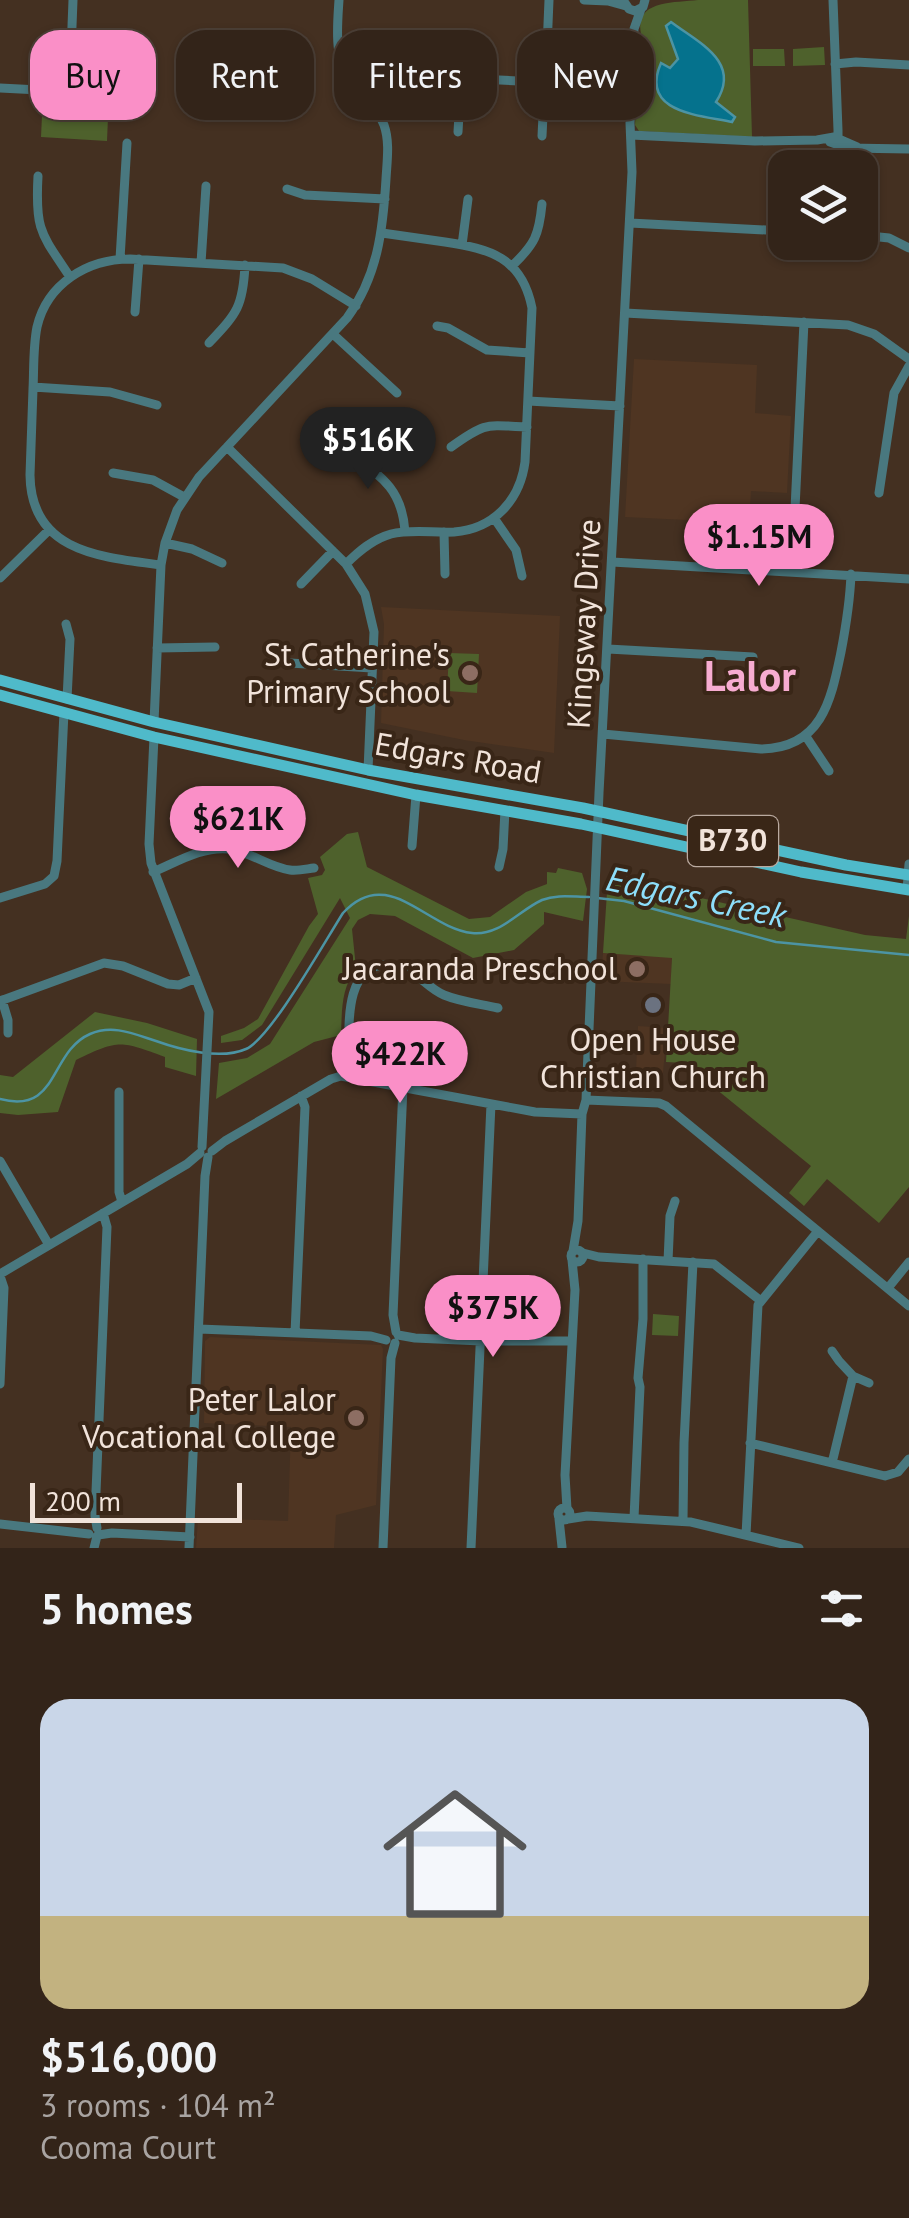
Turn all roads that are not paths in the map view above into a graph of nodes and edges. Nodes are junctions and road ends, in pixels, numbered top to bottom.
1 (60, 0) edge
2 (73, 0) edge
3 (339, 0) edge
4 (549, 0) edge
5 (584, 0) edge
6 (610, 0) edge
7 (656, 0) edge
8 (832, 0) edge
9 (627, 5) edge
10 (643, 5) edge
11 (634, 29) junction
12 (337, 30) edge
13 (548, 30) edge
14 (835, 61) junction
15 (909, 65) edge
16 (0, 88) edge
17 (381, 120) edge
18 (458, 120) edge
19 (543, 120) edge
20 (458, 132) dead end
21 (631, 135) junction
22 (542, 136) dead end
23 (836, 139) junction
24 (127, 143) dead end
25 (909, 150) edge
26 (38, 176) dead end
27 (206, 186) dead end
28 (287, 189) dead end
29 (385, 198) junction
30 (468, 199) dead end
31 (542, 204) dead end
32 (630, 223) junction
33 (768, 230) edge
34 (382, 233) junction
35 (878, 236) edge
36 (462, 245) junction
37 (909, 248) edge
38 (120, 259) junction
39 (139, 259) junction
40 (201, 262) junction
41 (245, 265) junction
42 (512, 266) junction
43 (70, 277) junction
44 (356, 306) junction
45 (136, 312) dead end
46 (625, 313) junction
47 (804, 322) junction
48 (438, 326) dead end
49 (334, 335) junction
50 (209, 343) dead end
51 (530, 353) junction
52 (909, 362) edge
53 (34, 388) junction
54 (397, 393) dead end
55 (528, 401) junction
56 (157, 405) dead end
57 (620, 406) junction
58 (527, 427) junction
59 (452, 447) dead end
60 (227, 448) junction
61 (342, 448) dead end
62 (114, 472) dead end
63 (878, 493) dead end
64 (184, 497) junction
65 (494, 518) junction
66 (49, 530) junction
67 (405, 532) junction
68 (444, 532) junction
69 (165, 543) junction
70 (333, 551) junction
71 (612, 562) junction
72 (222, 563) dead end
73 (346, 564) junction
74 (161, 565) junction
75 (792, 572) junction
76 (445, 574) dead end
77 (851, 574) junction
78 (522, 576) dead end
79 (0, 578) edge
80 (909, 579) edge
81 (301, 584) dead end
82 (66, 624) dead end
83 (215, 647) dead end
84 (157, 648) junction
85 (608, 649) junction
86 (753, 656) dead end
87 (290, 663) dead end
88 (372, 668) junction
89 (0, 680) edge
90 (0, 695) edge
91 (68, 699) junction
92 (64, 712) junction
93 (154, 722) junction
94 (603, 734) junction
95 (805, 736) junction
96 (154, 737) junction
97 (264, 746) junction
98 (262, 761) junction
99 (368, 770) junction
100 (830, 771) dead end
101 (466, 788) junction
102 (416, 795) junction
103 (464, 803) junction
104 (505, 810) junction
105 (598, 811) junction
106 (598, 828) junction
107 (412, 846) dead end
108 (909, 864) edge
109 (498, 867) dead end
110 (314, 868) dead end
111 (153, 872) junction
112 (909, 875) edge
113 (908, 890) edge
114 (0, 898) edge
115 (196, 978) junction
116 (1, 1001) edge
117 (498, 1008) dead end
118 (8, 1033) dead end
119 (350, 1077) junction
120 (403, 1087) junction
121 (119, 1092) dead end
122 (301, 1096) junction
123 (586, 1100) junction
124 (491, 1104) junction
125 (582, 1114) junction
126 (206, 1152) junction
127 (0, 1161) edge
128 (675, 1201) dead end
129 (122, 1202) junction
130 (103, 1213) junction
131 (818, 1231) junction
132 (49, 1245) junction
133 (579, 1256) junction
134 (642, 1259) junction
135 (668, 1260) junction
136 (693, 1262) junction
137 (909, 1262) edge
138 (0, 1275) edge
139 (888, 1288) junction
140 (761, 1301) junction
141 (909, 1306) edge
142 (199, 1329) junction
143 (296, 1333) junction
144 (392, 1337) junction
145 (480, 1340) junction
146 (572, 1341) junction
147 (832, 1350) dead end
148 (853, 1376) junction
149 (869, 1382) dead end
150 (0, 1384) edge
151 (750, 1443) junction
152 (909, 1458) edge
153 (832, 1463) junction
154 (565, 1515) junction
155 (634, 1518) junction
156 (683, 1521) junction
157 (0, 1527) edge
158 (93, 1530) junction
159 (746, 1535) junction
160 (190, 1543) edge
161 (93, 1548) edge
162 (383, 1548) edge
163 (471, 1548) edge
164 (562, 1548) edge
165 (799, 1548) edge

1 - 2 street
2 - 16 street
3 - 12 street
4 - 13 street
5 - 6 street
6 - 9 street
7 - 10 street
8 - 14 street
9 - 10 street
9 - 11 street, Kingsway Drive
10 - 11 street, Kingsway Drive
11 - 21 street, Kingsway Drive
14 - 15 street
14 - 23 street
17 - 29 street
18 - 20 street
19 - 22 street
21 - 23 street
21 - 32 street, Kingsway Drive
23 - 25 street
24 - 38 street
26 - 43 street
27 - 40 street
28 - 29 street
29 - 34 street
30 - 36 street
31 - 42 street
32 - 33 street
32 - 46 street, Kingsway Drive
34 - 36 street
34 - 44 street
35 - 37 street
36 - 42 street
38 - 39 street
38 - 43 street
39 - 40 street
39 - 45 street
40 - 41 street
41 - 44 street
41 - 50 street
42 - 51 street
43 - 53 street
44 - 49 street
46 - 47 street
46 - 57 street, Kingsway Drive
47 - 52 street
47 - 75 street
48 - 51 street
49 - 54 street
49 - 60 street
51 - 55 street
52 - 63 street
53 - 56 street
53 - 66 street
55 - 57 street
55 - 58 street
57 - 71 street, Kingsway Drive
58 - 59 street
58 - 65 street
60 - 64 street
60 - 70 street
61 - 67 street
62 - 64 street
64 - 69 street
65 - 68 street
65 - 78 street
66 - 74 street
66 - 79 street
67 - 68 street
67 - 73 street
68 - 76 street
69 - 72 street
69 - 74 street
70 - 73 street
70 - 81 street
71 - 75 street
71 - 85 street, Kingsway Drive
73 - 88 street
74 - 84 street
75 - 77 street
77 - 80 street
77 - 95 street
82 - 91 street
83 - 84 street
84 - 93 street
85 - 86 street
85 - 94 street, Kingsway Drive
87 - 88 street
88 - 99 street
89 - 91 main road, Edgars Road / B730
90 - 92 main road, Edgars Road / B730
91 - 93 main road, Edgars Road / B730
92 - 96 main road, Edgars Road / B730
92 - 114 street
93 - 97 main road, Edgars Road / B730
94 - 95 street
94 - 105 street, Kingsway Drive
95 - 100 street
96 - 98 main road, Edgars Road / B730
96 - 111 street
97 - 98 main road
97 - 99 main road, Edgars Road / B730
98 - 102 main road, Edgars Road / B730
99 - 101 main road, Edgars Road / B730
101 - 103 main road
101 - 105 main road, Edgars Road / B730
102 - 103 main road, Edgars Road / B730
102 - 107 street
103 - 104 main road, Edgars Road / B730
104 - 106 main road, Edgars Road / B730
104 - 109 street
105 - 106 street, Kingsway Drive
105 - 112 main road, Edgars Road / B730
106 - 113 main road, Edgars Road / B730
106 - 123 street, Kingsway Drive
108 - 112 street
110 - 111 street
111 - 115 street
112 - 113 street
115 - 116 street
115 - 126 street
116 - 118 street
117 - 119 street
119 - 120 street
119 - 122 street
120 - 124 street
120 - 144 street
121 - 129 street
122 - 126 street
122 - 143 street
123 - 125 street, Kingsway Drive
123 - 131 street
124 - 125 street
124 - 145 street
125 - 133 street, Kingsway Drive
126 - 129 street
126 - 142 street
127 - 132 street
128 - 135 street
129 - 130 street
130 - 132 street
130 - 158 street
131 - 139 street
131 - 140 street
132 - 138 street
133 - 134 street
133 - 146 street, Kingsway Drive
134 - 135 street
134 - 155 street
135 - 136 street
136 - 140 street
136 - 156 street
137 - 139 street
138 - 150 street
139 - 141 street
140 - 151 street
142 - 143 street
142 - 160 street
143 - 144 street
144 - 145 street
144 - 162 street
145 - 146 street
145 - 163 street
146 - 154 street, Kingsway Drive
147 - 148 street
148 - 149 street
148 - 153 street
151 - 153 street
151 - 159 street
152 - 153 street
154 - 155 street
154 - 164 street, Kingsway Drive
155 - 156 street
156 - 159 street
157 - 158 street
158 - 160 street
158 - 161 street
159 - 165 street

